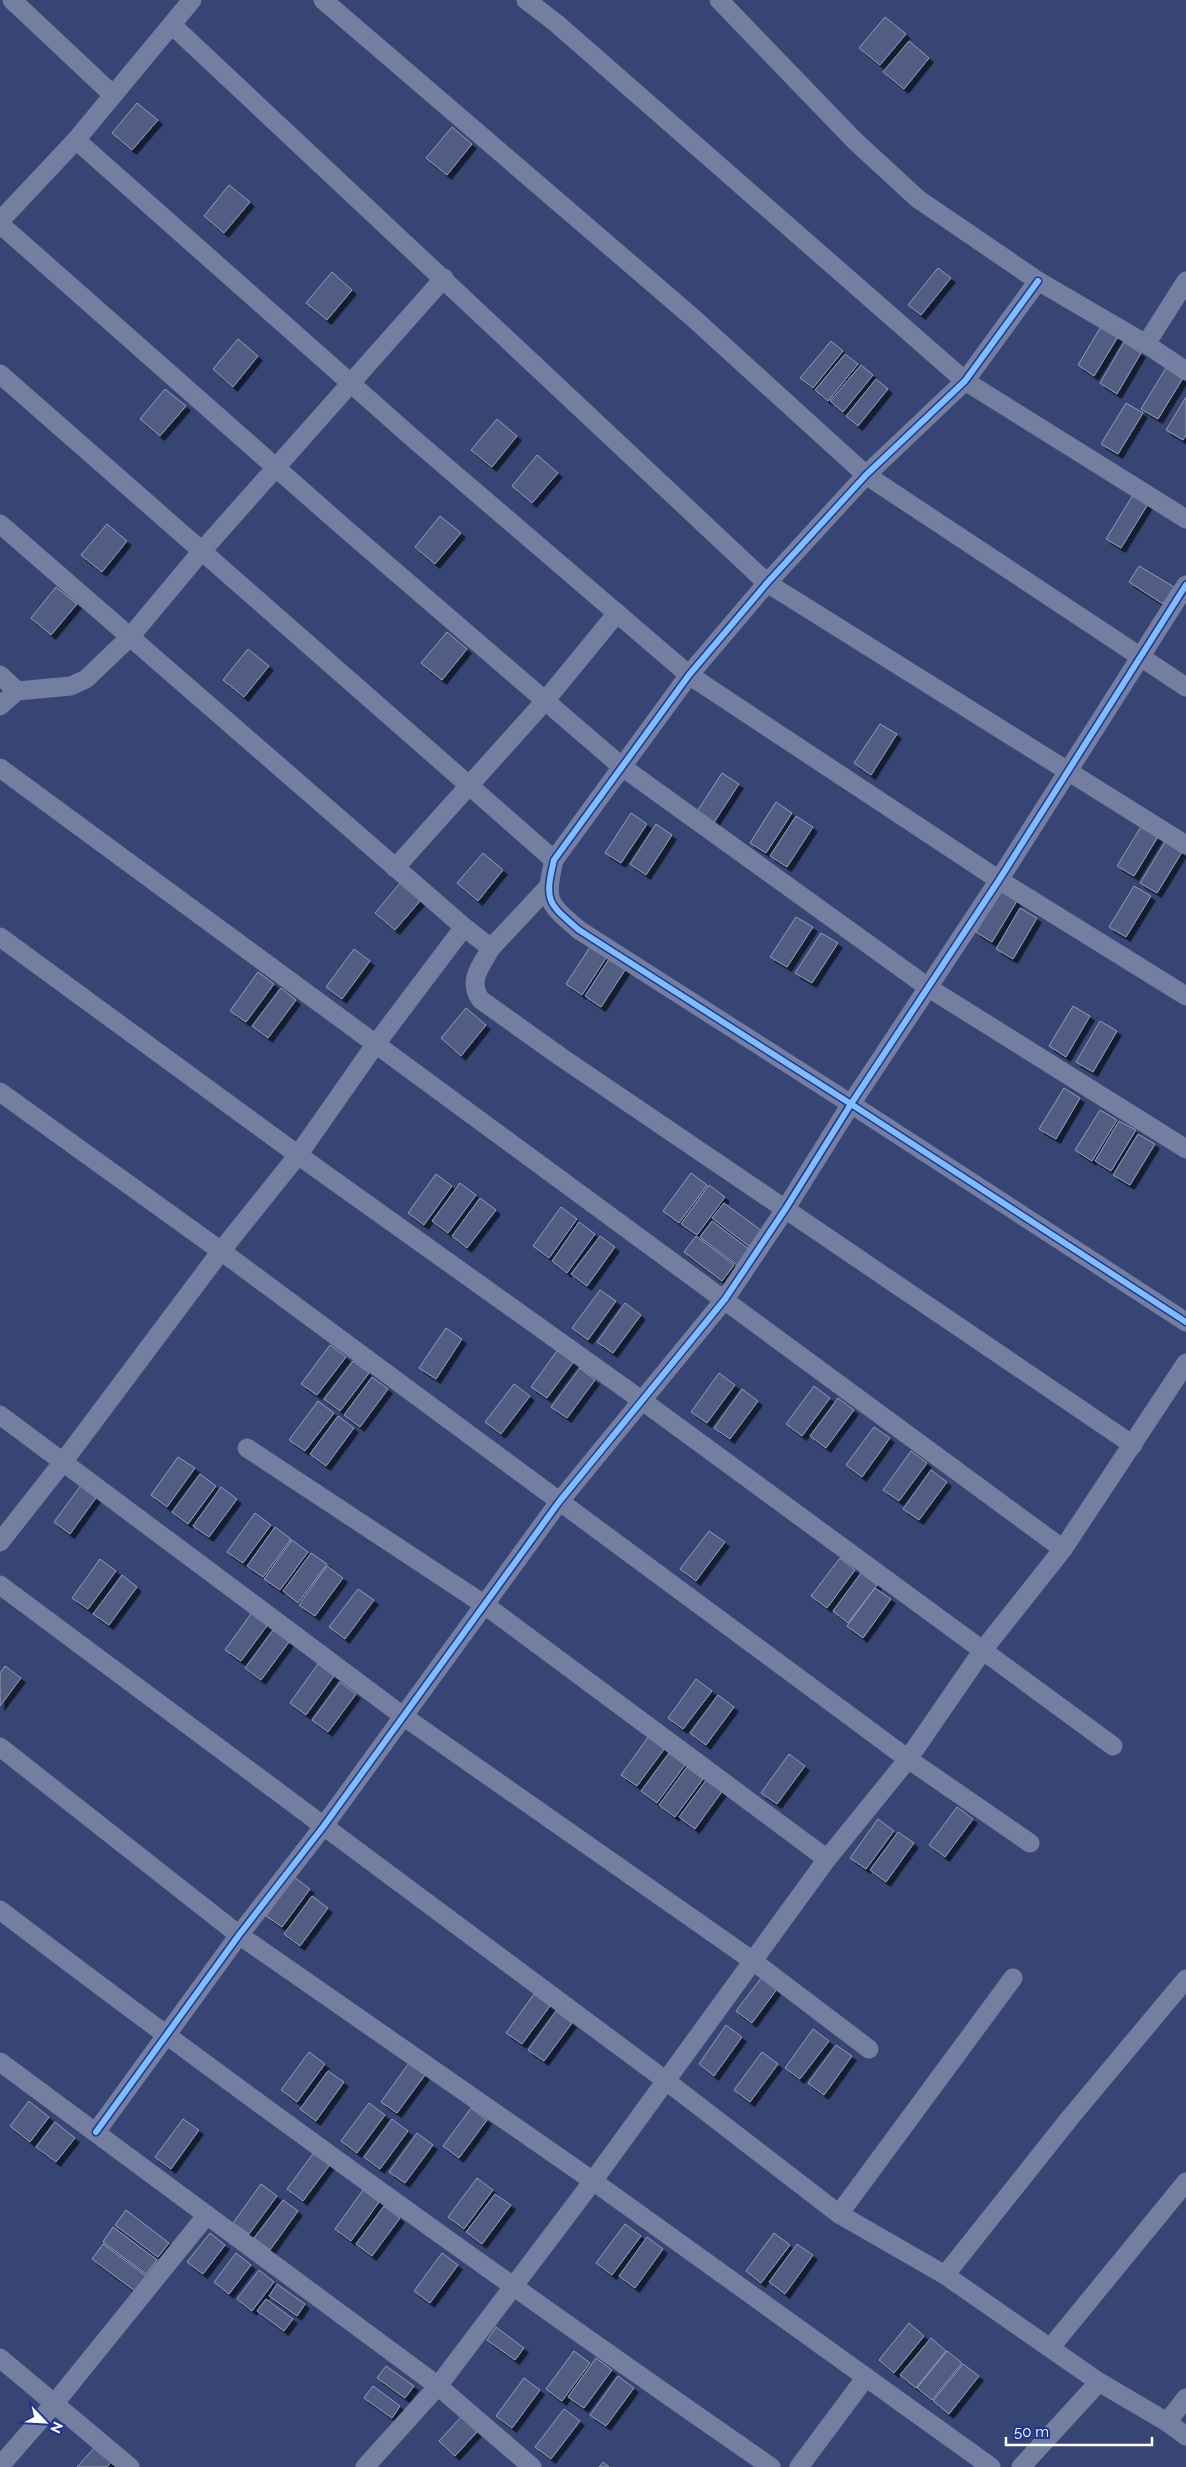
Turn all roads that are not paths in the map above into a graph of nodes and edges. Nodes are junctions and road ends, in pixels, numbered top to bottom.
1 (12, 0) edge
2 (192, 0) edge
3 (323, 0) edge
4 (526, 0) edge
5 (719, 0) edge
6 (172, 25) junction
7 (112, 95) junction
8 (76, 140) junction
9 (0, 223) edge
10 (444, 278) junction
11 (1038, 281) junction
12 (1186, 281) edge
13 (1146, 344) junction
14 (1186, 371) edge
15 (0, 374) edge
16 (965, 381) junction
17 (351, 384) junction
18 (278, 468) junction
19 (866, 475) junction
20 (1186, 518) edge
21 (0, 524) edge
22 (201, 552) junction
23 (767, 583) junction
24 (1186, 585) edge
25 (617, 613) junction
26 (130, 637) junction
27 (1140, 658) junction
28 (0, 675) edge
29 (689, 675) junction
30 (1186, 687) edge
31 (17, 692) junction
32 (544, 701) junction
33 (0, 706) edge
34 (620, 766) junction
35 (0, 768) edge
36 (1068, 769) junction
37 (469, 786) junction
38 (1186, 844) edge
39 (554, 860) junction
40 (395, 868) junction
41 (999, 880) junction
42 (548, 887) junction
43 (464, 927) junction
44 (0, 937) edge
45 (492, 948) junction
46 (929, 988) junction
47 (1186, 996) edge
48 (375, 1046) junction
49 (0, 1092) edge
50 (851, 1104) junction
51 (1186, 1149) edge
52 (298, 1155) junction
53 (786, 1208) junction
54 (221, 1251) junction
55 (725, 1299) junction
56 (1186, 1322) edge
57 (1186, 1363) edge
58 (644, 1402) junction
59 (0, 1415) edge
60 (1133, 1445) junction
61 (247, 1448) dead end
62 (64, 1462) junction
63 (560, 1502) junction
64 (0, 1542) edge
65 (1063, 1549) junction
66 (0, 1585) edge
67 (485, 1605) junction
68 (983, 1650) junction
69 (403, 1716) junction
70 (1113, 1746) dead end
71 (0, 1747) edge
72 (908, 1759) junction
73 (322, 1827) junction
74 (1030, 1843) dead end
75 (827, 1860) junction
76 (0, 1910) edge
77 (239, 1935) junction
78 (752, 1961) junction
79 (1013, 1978) dead end
80 (1186, 1979) edge
81 (165, 2036) junction
82 (869, 2049) dead end
83 (0, 2062) edge
84 (665, 2080) junction
85 (96, 2132) junction
86 (593, 2181) junction
87 (1186, 2182) edge
88 (839, 2214) junction
89 (206, 2216) junction
90 (945, 2274) junction
91 (513, 2288) junction
92 (1051, 2347) junction
93 (0, 2358) edge
94 (866, 2377) junction
95 (1099, 2382) junction
96 (438, 2386) junction
97 (1186, 2398) edge
98 (54, 2404) junction
99 (1167, 2422) junction
100 (1186, 2436) edge
101 (0, 2466) edge
102 (130, 2467) edge
103 (365, 2467) edge
104 (532, 2467) edge
105 (771, 2467) edge
106 (799, 2467) edge
107 (990, 2467) edge
108 (1022, 2467) edge

1 - 7 street
2 - 6 street
3 - 19 street
4 - 16 street
5 - 11 street
6 - 7 street
6 - 10 street
7 - 8 street
8 - 9 street
8 - 17 street
9 - 18 street
10 - 17 street
10 - 23 street
11 - 13 street
11 - 16 street
12 - 13 street
13 - 14 street
15 - 22 street
16 - 19 street
16 - 20 street
17 - 18 street
17 - 25 street
18 - 22 street
18 - 32 street
19 - 23 street
19 - 27 street
21 - 26 street
22 - 26 street
22 - 37 street
23 - 29 street
23 - 36 street
24 - 27 street
25 - 29 street
25 - 32 street
26 - 31 street
26 - 40 street
27 - 30 street
27 - 36 street
28 - 31 street
29 - 34 street
29 - 41 street
31 - 33 street
32 - 34 street
32 - 37 street
34 - 39 street
34 - 46 street
35 - 48 street
36 - 38 street
36 - 41 street
37 - 39 street
37 - 40 street
39 - 42 street
40 - 43 street
41 - 46 street
41 - 47 street
42 - 45 street
42 - 50 street
43 - 45 street
43 - 48 street
44 - 52 street
45 - 53 street
46 - 50 street
46 - 51 street
48 - 52 street
48 - 55 street
49 - 54 street
50 - 53 street
50 - 56 street
52 - 54 street
52 - 58 street
53 - 55 street
53 - 60 street
54 - 62 street
54 - 63 street
55 - 58 street
55 - 65 street
57 - 60 street
58 - 63 street
58 - 68 street
59 - 62 street
60 - 65 street
61 - 67 street
62 - 64 street
62 - 69 street
63 - 67 street
63 - 72 street
65 - 68 street
66 - 73 street
67 - 69 street
67 - 75 street
68 - 70 street
68 - 72 street
69 - 73 street
69 - 78 street
71 - 77 street
72 - 74 street
72 - 75 street
73 - 77 street
73 - 84 street
75 - 78 street
76 - 81 street
77 - 81 street
77 - 86 street
78 - 82 street
78 - 84 street
79 - 88 street
80 - 90 street
81 - 85 street
81 - 91 street
83 - 85 street
84 - 86 street
84 - 88 street
85 - 89 street
86 - 91 street
86 - 94 street
87 - 92 street
88 - 90 street
89 - 96 street
89 - 98 street
90 - 92 street
91 - 96 street
91 - 105 street
92 - 95 street
93 - 98 street
94 - 106 street
94 - 107 street
95 - 99 street
95 - 108 street
96 - 103 street
96 - 104 street
97 - 99 street
98 - 101 street
98 - 102 street
99 - 100 street

